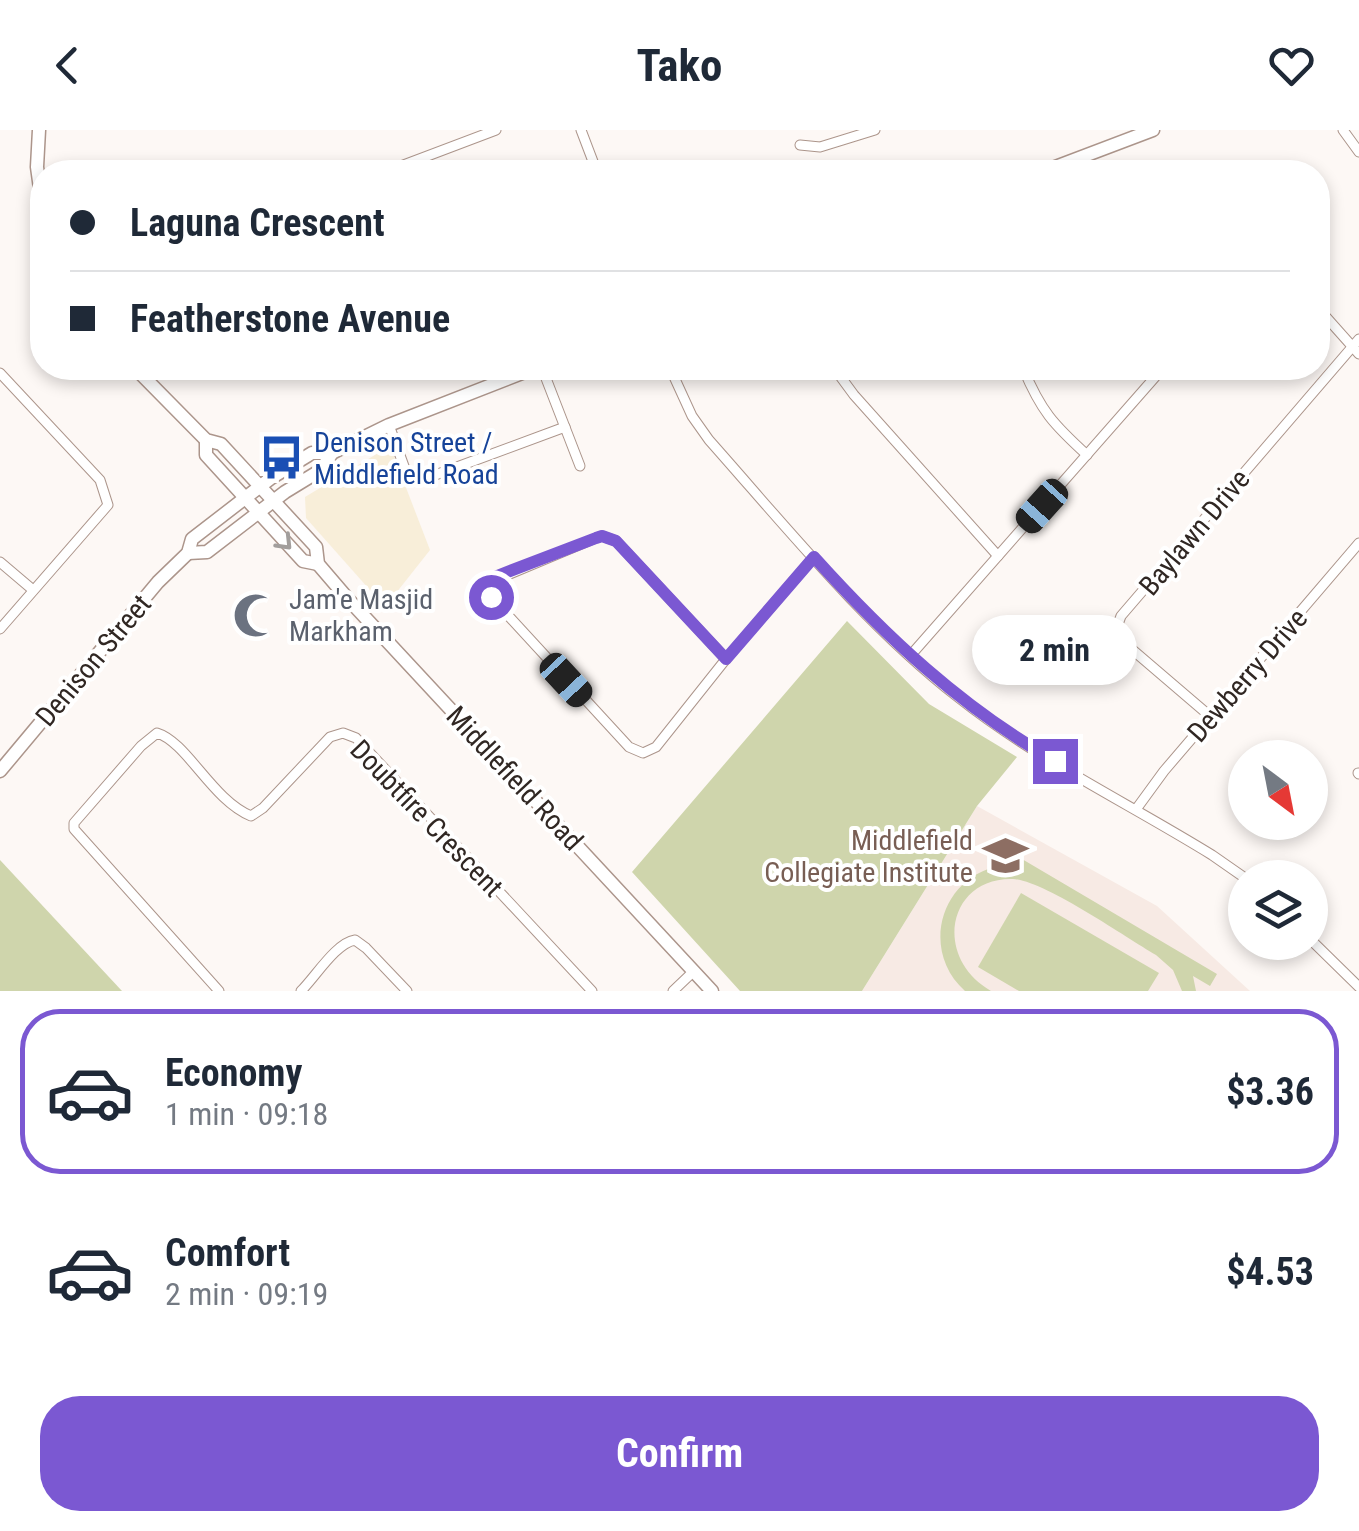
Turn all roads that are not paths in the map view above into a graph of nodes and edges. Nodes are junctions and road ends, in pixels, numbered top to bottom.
1 (38, 130) edge
2 (496, 130) edge
3 (581, 130) edge
4 (875, 130) edge
5 (1153, 130) edge
6 (1343, 130) edge
7 (800, 145) dead end
8 (1359, 152) edge
9 (38, 160) edge
10 (417, 160) edge
11 (592, 160) edge
12 (1074, 160) edge
13 (1330, 320) edge
14 (1356, 346) edge
15 (0, 373) edge
16 (1330, 376) edge
17 (146, 380) edge
18 (508, 380) edge
19 (544, 380) edge
20 (676, 380) edge
21 (843, 380) edge
22 (1028, 380) edge
23 (1152, 380) edge
24 (1327, 380) edge
25 (389, 426) junction
26 (565, 427) junction
27 (206, 440) junction
28 (332, 454) junction
29 (1087, 456) junction
30 (580, 466) dead end
31 (261, 486) junction
32 (244, 499) junction
33 (274, 500) junction
34 (257, 513) junction
35 (1359, 544) edge
36 (188, 553) junction
37 (998, 556) junction
38 (814, 557) junction
39 (0, 562) edge
40 (318, 564) junction
41 (33, 590) junction
42 (0, 628) edge
43 (910, 656) junction
44 (726, 659) junction
45 (1211, 717) junction
46 (0, 771) edge
47 (1137, 808) junction
48 (1228, 867) edge
49 (1328, 957) edge
50 (694, 972) junction
51 (1359, 987) edge
52 (219, 991) edge
53 (301, 991) edge
54 (408, 991) edge
55 (592, 991) edge
56 (673, 991) edge
57 (712, 991) edge

1 - 9 main road
2 - 10 street
3 - 11 street
4 - 7 street
5 - 12 main road
6 - 8 street
13 - 14 street
14 - 16 street, Baylawn Drive
15 - 41 street
17 - 27 main road, Middlefield Road
18 - 25 main road, Denison Street
19 - 26 street
20 - 38 street
21 - 37 street
22 - 29 street
23 - 29 street
24 - 45 street, Baylawn Drive
25 - 26 street
25 - 28 main road, Denison Street
26 - 30 street
27 - 31 main road, Middlefield Road
27 - 32 main road, Middlefield Road
28 - 31 main road, Denison Street
28 - 33 main road, Denison Street
29 - 37 street
31 - 32 main road, Denison Street
31 - 33 main road, Middlefield Road
32 - 34 main road, Middlefield Road
32 - 36 main road, Denison Street
33 - 34 main road, Denison Street
33 - 40 main road, Middlefield Road
34 - 36 main road, Denison Street
34 -> 40 main road, Middlefield Road
35 - 45 street, Dewberry Drive
36 - 46 main road, Denison Street
37 - 43 street
38 - 43 street
38 - 44 street
39 - 41 street
40 - 50 main road, Middlefield Road
41 - 42 street
43 - 47 street
44 - 44 street
45 - 47 street, Dewberry Drive
47 - 48 street
49 - 51 street
50 - 56 street
50 - 57 main road, Middlefield Road
52 - 55 street, Doubtfire Crescent
53 - 54 street

